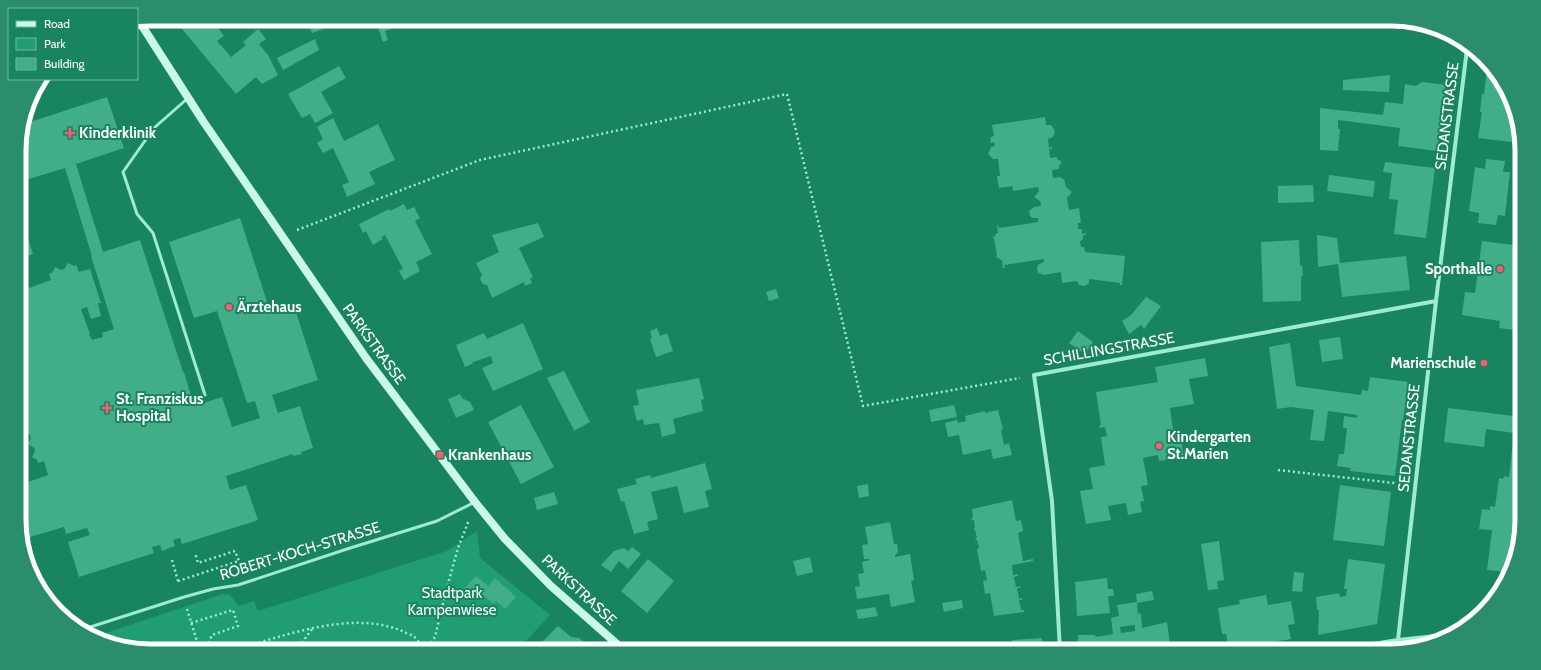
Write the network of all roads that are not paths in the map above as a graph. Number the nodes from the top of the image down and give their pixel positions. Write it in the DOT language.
graph roads {
  1 [pos="142,26"];
  2 [pos="1467,52"];
  3 [pos="188,98"];
  4 [pos="1436,301"];
  5 [pos="205,395"];
  6 [pos="475,502"];
  7 [pos="89,627"];
  8 [pos="1433,636"];
  9 [pos="1398,640"];
  10 [pos="617,644"];
  11 [pos="1060,644"];
  12 [pos="1373,644"];
  13 [pos="1398,644"];
  1 -- 3 [label="street, PARKSTRASSE"];
  2 -- 4 [label="street, SEDANSTRASSE"];
  3 -- 5 [label="lane"];
  3 -- 6 [label="street, PARKSTRASSE"];
  4 -- 9 [label="street, SEDANSTRASSE"];
  4 -- 11 [label="street, SCHILLINGSTRASSE"];
  6 -- 7 [label="lane, ROBERT-KOCH-STRASSE"];
  6 -- 10 [label="street, PARKSTRASSE"];
  8 -- 9 [label="street"];
  9 -- 12 [label="street"];
  9 -- 13 [label="street, SEDANSTRASSE"];
}
